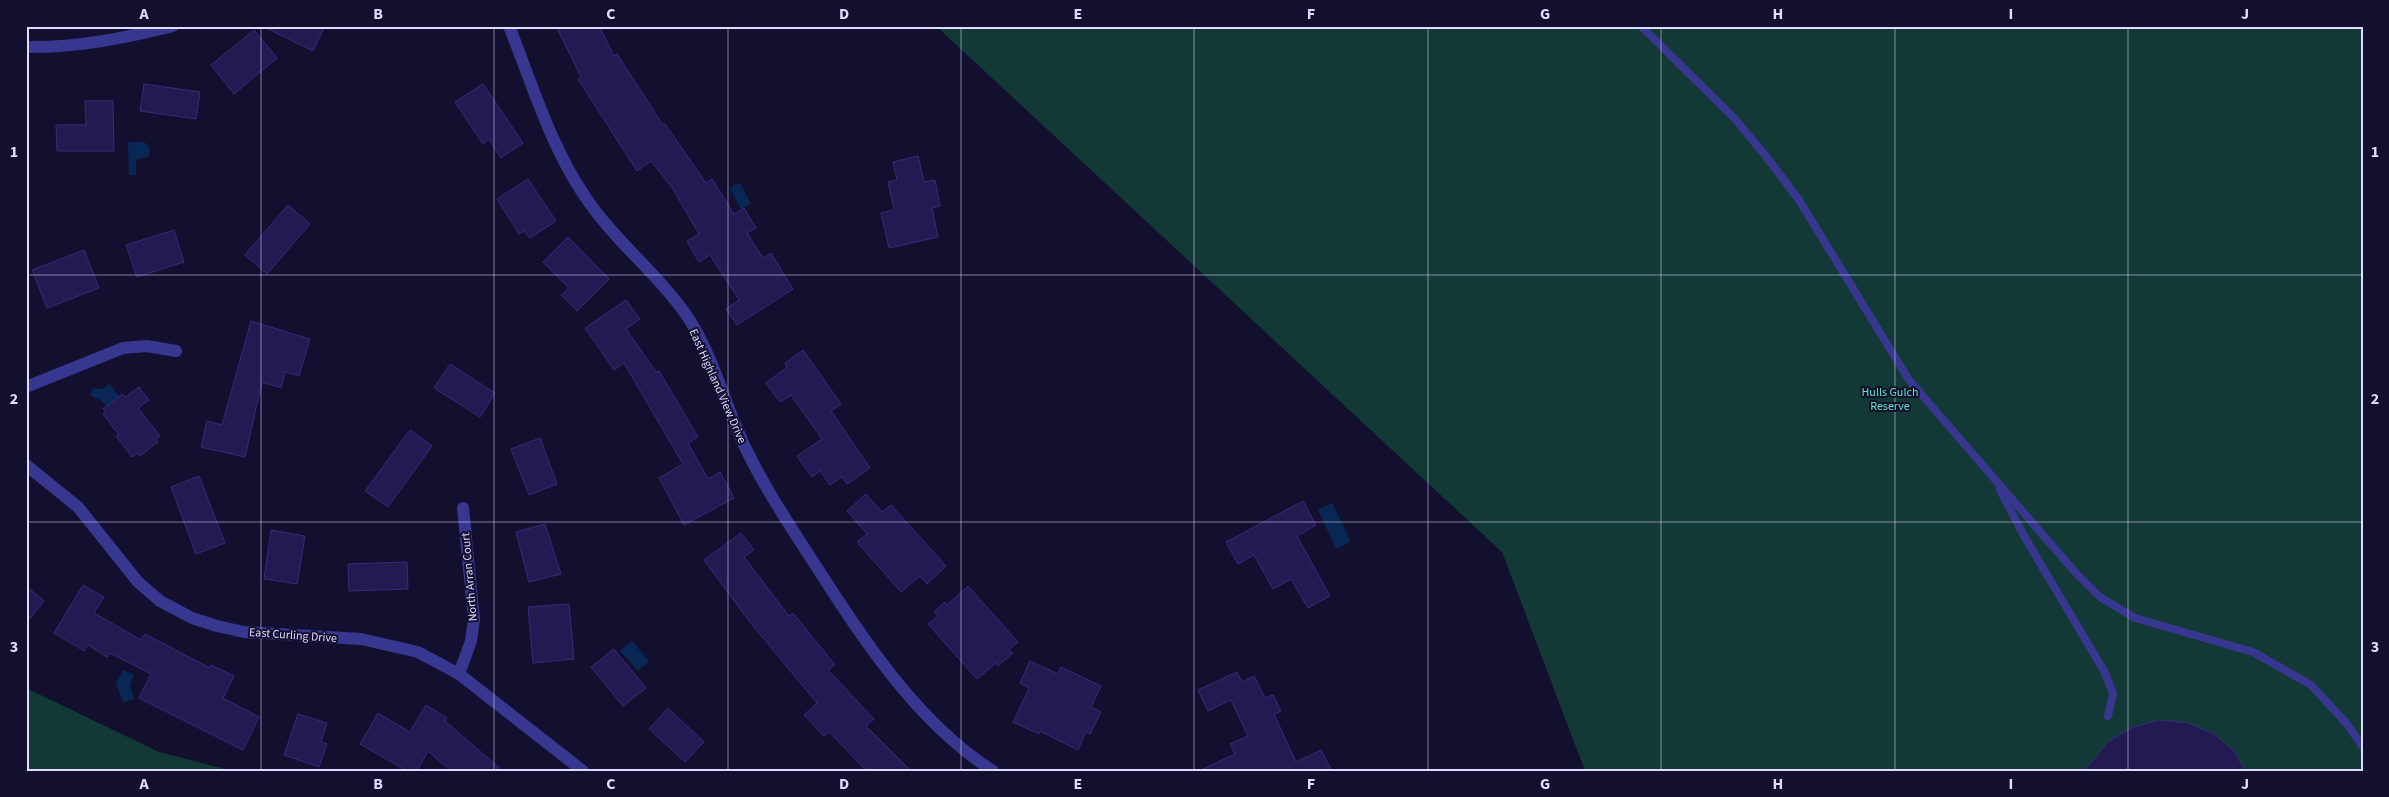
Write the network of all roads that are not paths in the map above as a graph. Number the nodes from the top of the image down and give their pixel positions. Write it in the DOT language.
graph roads {
  1 [pos="172,26"];
  2 [pos="510,26"];
  3 [pos="1641,26"];
  4 [pos="26,47"];
  5 [pos="176,351"];
  6 [pos="26,387"];
  7 [pos="26,465"];
  8 [pos="1995,480"];
  9 [pos="463,508"];
  10 [pos="459,674"];
  11 [pos="2108,716"];
  12 [pos="2363,747"];
  13 [pos="583,771"];
  14 [pos="993,771"];
  1 -- 4 [label="street"];
  2 -- 14 [label="street, East Highland View Drive"];
  3 -- 8 [label="lane"];
  5 -- 6 [label="street"];
  7 -- 10 [label="street, East Curling Drive"];
  8 -- 11 [label="lane"];
  8 -- 12 [label="lane"];
  9 -- 10 [label="street, North Arran Court"];
  10 -- 13 [label="street, East Curling Drive"];
}
